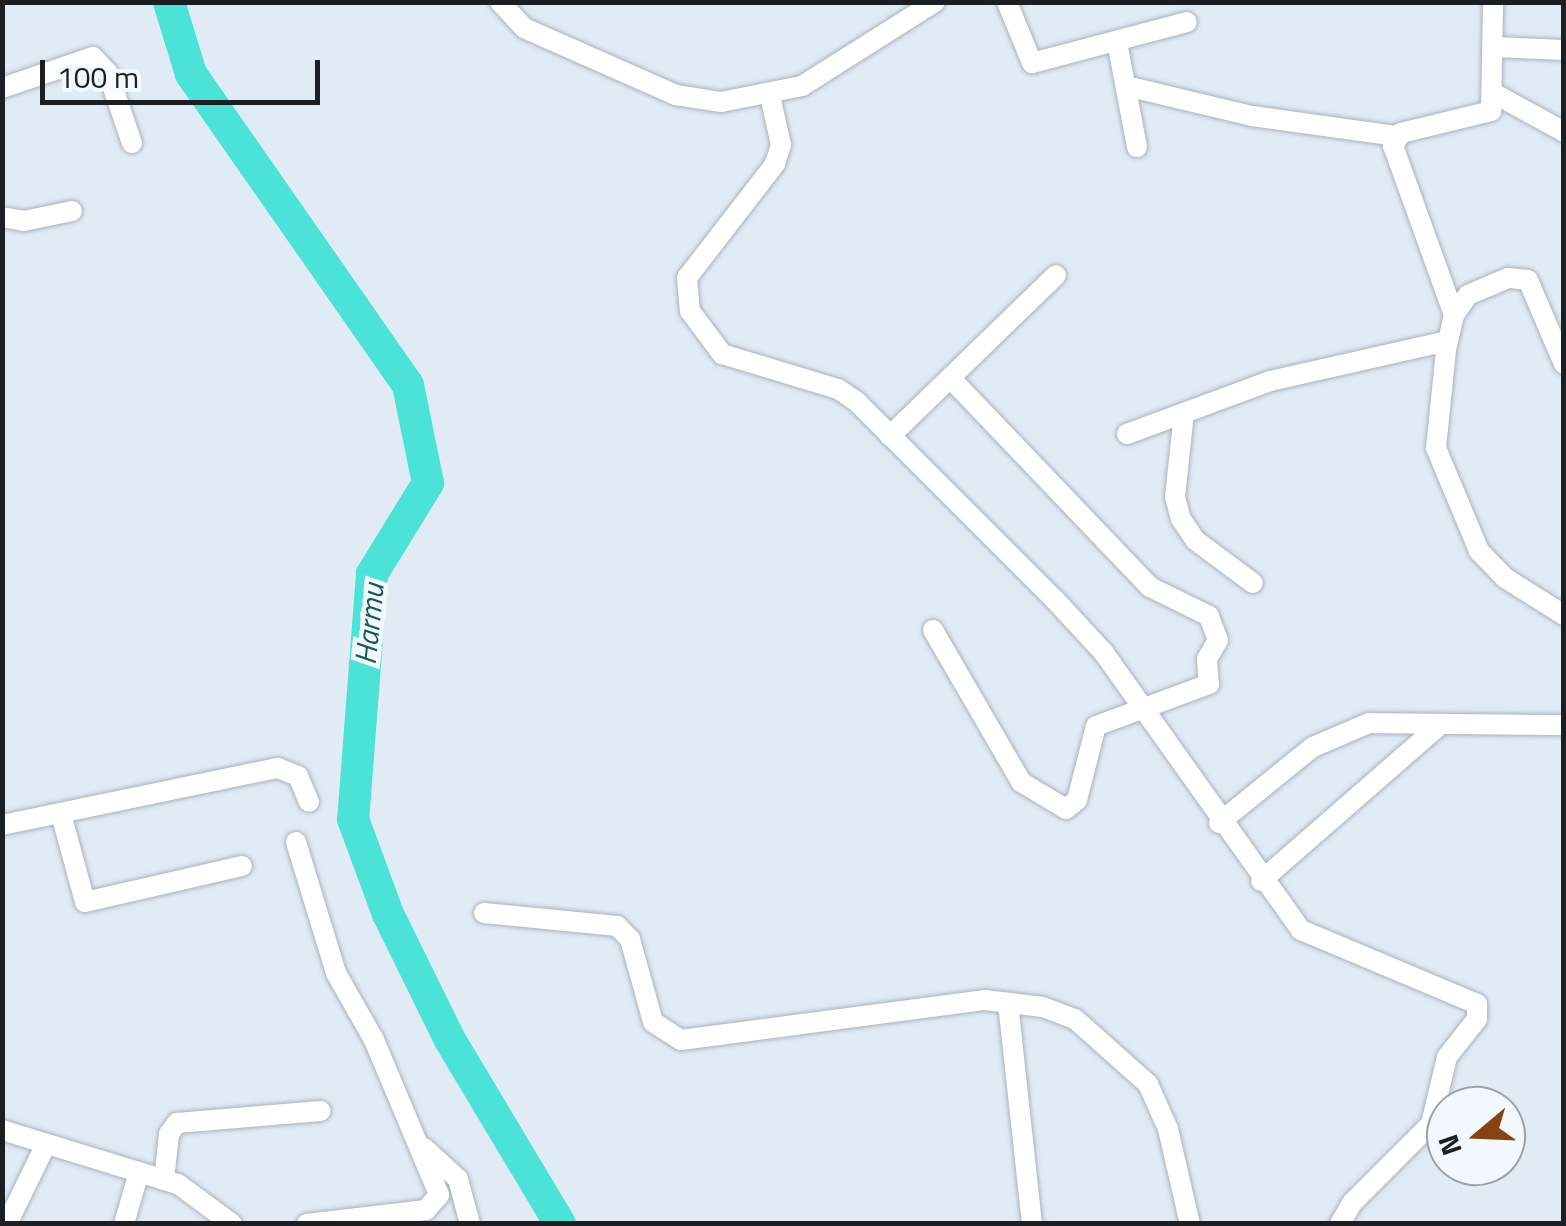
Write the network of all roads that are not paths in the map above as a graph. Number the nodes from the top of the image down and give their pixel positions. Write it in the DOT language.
graph roads {
  1 [pos="500,2"];
  2 [pos="936,2"];
  3 [pos="1008,2"];
  4 [pos="1492,2"];
  5 [pos="1187,22"];
  6 [pos="1117,42"];
  7 [pos="1494,47"];
  8 [pos="1564,50"];
  9 [pos="1126,86"];
  10 [pos="2,88"];
  11 [pos="1496,94"];
  12 [pos="770,96"];
  13 [pos="1564,132"];
  14 [pos="1396,136"];
  15 [pos="132,143"];
  16 [pos="1136,147"];
  17 [pos="72,210"];
  18 [pos="2,216"];
  19 [pos="1056,275"];
  20 [pos="1454,314"];
  21 [pos="1448,341"];
  22 [pos="1564,364"];
  23 [pos="952,380"];
  24 [pos="1184,412"];
  25 [pos="1127,434"];
  26 [pos="890,436"];
  27 [pos="1254,583"];
  28 [pos="1564,615"];
  29 [pos="933,630"];
  30 [pos="1140,706"];
  31 [pos="1440,724"];
  32 [pos="1564,724"];
  33 [pos="309,802"];
  34 [pos="61,814"];
  35 [pos="1219,822"];
  36 [pos="2,825"];
  37 [pos="296,842"];
  38 [pos="242,866"];
  39 [pos="1261,882"];
  40 [pos="484,914"];
  41 [pos="1008,1002"];
  42 [pos="320,1111"];
  43 [pos="2,1130"];
  44 [pos="45,1146"];
  45 [pos="423,1148"];
  46 [pos="139,1172"];
  47 [pos="164,1180"];
  48 [pos="340,1222"];
  49 [pos="7,1224"];
  50 [pos="124,1224"];
  51 [pos="232,1224"];
  52 [pos="307,1224"];
  53 [pos="470,1224"];
  54 [pos="1032,1224"];
  55 [pos="1190,1224"];
  56 [pos="1340,1224"];
  1 -- 12 [label="street"];
  2 -- 12 [label="street"];
  3 -- 6 [label="street"];
  4 -- 7 [label="street"];
  5 -- 6 [label="street"];
  6 -- 9 [label="street"];
  7 -- 8 [label="street"];
  7 -- 11 [label="street"];
  9 -- 14 [label="street"];
  9 -- 16 [label="street"];
  10 -- 15 [label="street"];
  11 -- 13 [label="street"];
  11 -- 14 [label="street"];
  12 -- 26 [label="street"];
  14 -- 20 [label="street"];
  17 -- 18 [label="street"];
  19 -- 23 [label="street"];
  20 -- 21 [label="street"];
  20 -- 22 [label="street"];
  21 -- 24 [label="street"];
  21 -- 28 [label="street"];
  23 -- 26 [label="street"];
  23 -- 30 [label="street"];
  24 -- 25 [label="street"];
  24 -- 27 [label="street"];
  26 -- 30 [label="street"];
  29 -- 30 [label="street"];
  30 -- 35 [label="street"];
  31 -- 32 [label="street"];
  31 -- 35 [label="street"];
  31 -- 39 [label="street"];
  33 -- 34 [label="street"];
  34 -- 36 [label="street"];
  34 -- 38 [label="street"];
  35 -- 39 [label="street"];
  37 -- 45 [label="street"];
  39 -- 56 [label="street"];
  40 -- 41 [label="street"];
  41 -- 54 [label="street"];
  41 -- 55 [label="street"];
  42 -- 47 [label="street"];
  43 -- 44 [label="street"];
  44 -- 46 [label="street"];
  44 -- 49 [label="street"];
  45 -- 48 [label="street"];
  45 -- 53 [label="street"];
  46 -- 47 [label="street"];
  46 -- 50 [label="street"];
  47 -- 51 [label="street"];
  48 -- 52 [label="street"];
}
